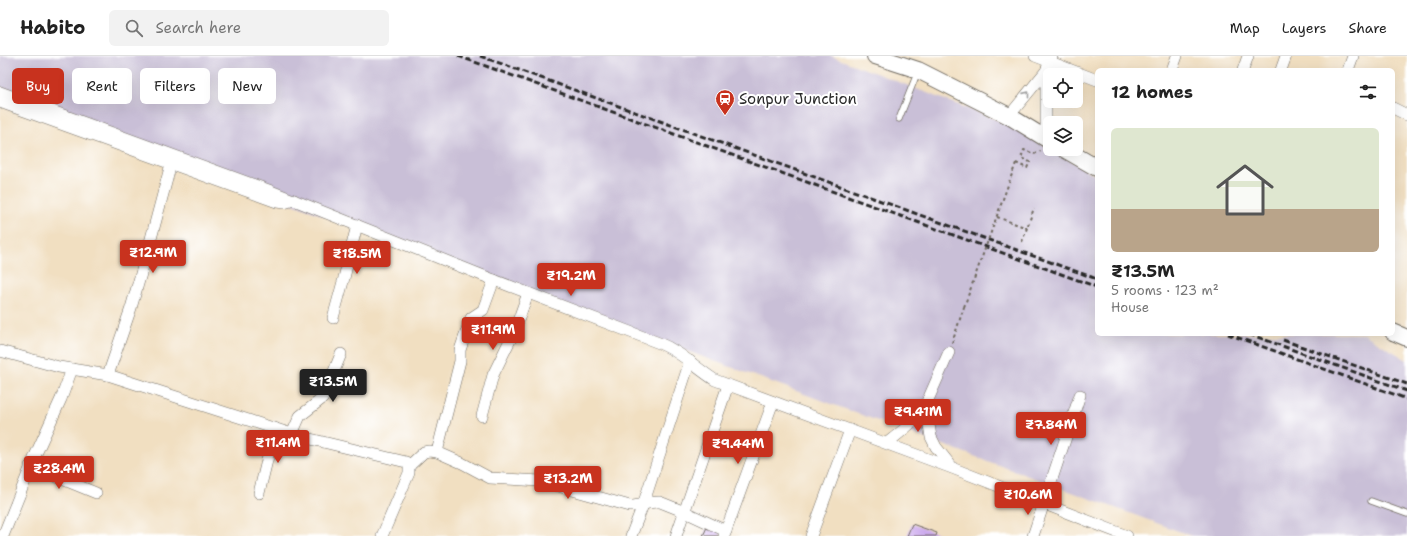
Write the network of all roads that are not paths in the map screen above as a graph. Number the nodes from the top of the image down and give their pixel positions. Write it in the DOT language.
graph roads {
  1 [pos="875,56"];
  2 [pos="1035,56"];
  3 [pos="1177,56"];
  4 [pos="1248,56"];
  5 [pos="1286,56"];
  6 [pos="1353,56"];
  7 [pos="1049,63"];
  8 [pos="1173,68"];
  9 [pos="1244,68"];
  10 [pos="1283,68"];
  11 [pos="1349,68"];
  12 [pos="918,70"];
  13 [pos="1095,79"];
  14 [pos="0,92"];
  15 [pos="0,102"];
  16 [pos="1395,109"];
  17 [pos="1407,115"];
  18 [pos="1009,116"];
  19 [pos="1048,116"];
  20 [pos="899,119"];
  21 [pos="1043,136"];
  22 [pos="1076,156"];
  23 [pos="171,164"];
  24 [pos="1095,167"];
  25 [pos="295,200"];
  26 [pos="357,225"];
  27 [pos="494,280"];
  28 [pos="528,293"];
  29 [pos="333,318"];
  30 [pos="1395,333"];
  31 [pos="1407,338"];
  32 [pos="0,351"];
  33 [pos="949,352"];
  34 [pos="341,354"];
  35 [pos="690,361"];
  36 [pos="72,370"];
  37 [pos="108,375"];
  38 [pos="728,385"];
  39 [pos="1080,395"];
  40 [pos="773,402"];
  41 [pos="927,402"];
  42 [pos="482,416"];
  43 [pos="275,428"];
  44 [pos="850,430"];
  45 [pos="292,434"];
  46 [pos="887,443"];
  47 [pos="437,452"];
  48 [pos="30,466"];
  49 [pos="409,466"];
  50 [pos="952,468"];
  51 [pos="96,493"];
  52 [pos="259,493"];
  53 [pos="1371,501"];
  54 [pos="1045,504"];
  55 [pos="644,505"];
  56 [pos="685,512"];
  57 [pos="1407,514"];
  58 [pos="725,534"];
  59 [pos="3,536"];
  60 [pos="382,536"];
  61 [pos="631,536"];
  62 [pos="676,536"];
  63 [pos="811,536"];
  64 [pos="1033,536"];
  65 [pos="1127,536"];
  1 -- 12 [label="main road"];
  2 -- 7 [label="street"];
  3 -- 8 [label="street"];
  4 -- 9 [label="street"];
  5 -- 10 [label="street"];
  6 -- 11 [label="street"];
  7 -- 13 [label="street"];
  18 -- 7 [label="street, one-way"];
  7 -- 19 [label="street"];
  12 -- 18 [label="main road"];
  12 -- 20 [label="lane"];
  14 -- 25 [label="street"];
  15 -- 23 [label="street"];
  16 -- 17 [label="street"];
  18 -- 21 [label="main road"];
  22 -- 24 [label="main road"];
  23 -- 25 [label="street"];
  23 -- 37 [label="street"];
  25 -- 26 [label="street"];
  26 -- 27 [label="street"];
  26 -- 29 [label="street"];
  27 -- 28 [label="street"];
  27 -- 47 [label="street"];
  28 -- 35 [label="street"];
  28 -- 42 [label="street"];
  30 -- 31 [label="main road"];
  32 -- 36 [label="street"];
  33 -- 41 [label="street"];
  34 -- 45 [label="street"];
  35 -- 38 [label="street"];
  35 -- 55 [label="street"];
  36 -- 37 [label="street"];
  36 -- 48 [label="street"];
  37 -- 43 [label="street"];
  38 -- 40 [label="street"];
  38 -- 56 [label="street"];
  39 -- 54 [label="street"];
  40 -- 44 [label="street"];
  40 -- 58 [label="street"];
  41 -- 46 [label="street"];
  41 -- 50 [label="street"];
  43 -- 45 [label="street"];
  43 -- 52 [label="street"];
  44 -- 46 [label="street"];
  44 -- 63 [label="street"];
  45 -- 49 [label="street"];
  46 -- 50 [label="street"];
  47 -- 49 [label="street"];
  47 -- 55 [label="street"];
  48 -- 51 [label="street"];
  48 -- 59 [label="street"];
  49 -- 60 [label="street"];
  50 -- 54 [label="street"];
  53 -- 57 [label="lane"];
  54 -- 64 [label="street"];
  54 -- 65 [label="street"];
  55 -- 56 [label="street"];
  55 -- 61 [label="street"];
  56 -- 58 [label="street"];
  56 -- 62 [label="street"];
}
